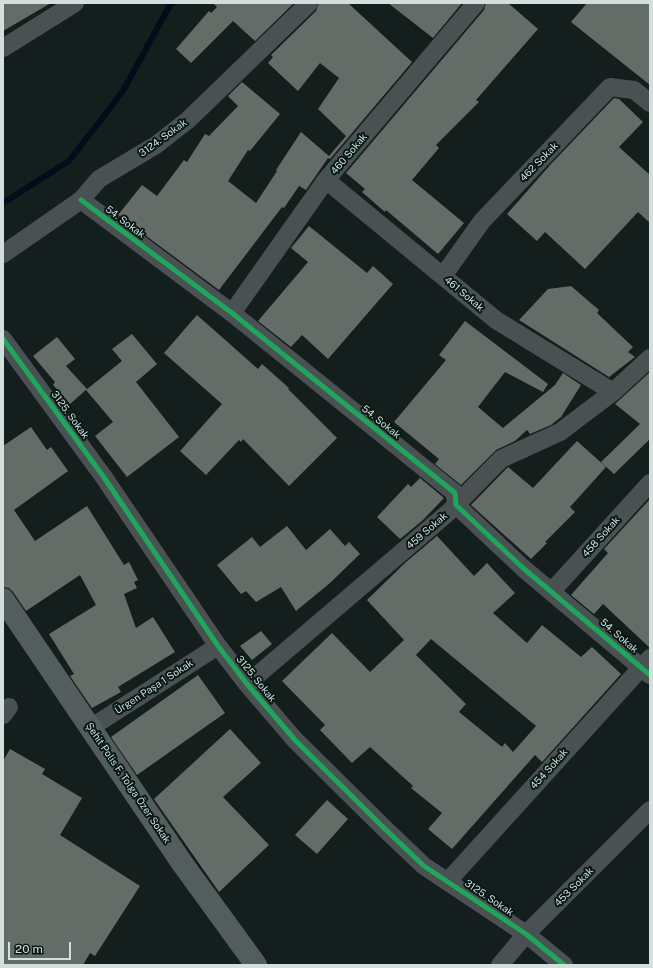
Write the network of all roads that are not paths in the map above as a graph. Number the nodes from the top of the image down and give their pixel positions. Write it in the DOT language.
graph roads {
  1 [pos="75,3"];
  2 [pos="309,3"];
  3 [pos="476,3"];
  4 [pos="3,48"];
  5 [pos="650,103"];
  6 [pos="326,180"];
  7 [pos="81,200"];
  8 [pos="3,254"];
  9 [pos="443,276"];
  10 [pos="232,313"];
  11 [pos="3,339"];
  12 [pos="650,358"];
  13 [pos="613,392"];
  14 [pos="650,483"];
  15 [pos="456,505"];
  16 [pos="552,591"];
  17 [pos="3,599"];
  18 [pos="218,646"];
  19 [pos="647,667"];
  20 [pos="247,684"];
  21 [pos="90,728"];
  22 [pos="650,810"];
  23 [pos="448,881"];
  24 [pos="526,934"];
  25 [pos="256,965"];
  26 [pos="500,965"];
  27 [pos="564,965"];
  1 -- 4 [label="street"];
  2 -- 7 [label="street, 3124. Sokak"];
  3 -- 6 [label="street, 460 Sokak"];
  5 -- 9 [label="street, 462 Sokak"];
  6 -- 9 [label="street, 461 Sokak"];
  6 -- 10 [label="street, 460 Sokak"];
  7 -- 8 [label="street, 3124. Sokak"];
  7 -- 10 [label="street, 54. Sokak"];
  9 -- 13 [label="street, 461 Sokak"];
  10 -- 15 [label="street, 54. Sokak"];
  11 -- 18 [label="street, 3125. Sokak"];
  12 -- 13 [label="street, 459 Sokak"];
  13 -- 15 [label="street, 459 Sokak"];
  14 -- 16 [label="street, 458 Sokak"];
  15 -- 16 [label="street, 54. Sokak"];
  15 -- 20 [label="street, 459 Sokak"];
  16 -- 19 [label="street, 54. Sokak"];
  17 -- 21 [label="street, Şehit Polis F. Tolga Özer Sokak"];
  18 -- 20 [label="street, 3125. Sokak"];
  18 -- 21 [label="street, Ürgen Paşa 1 Sokak"];
  19 -- 23 [label="street, 454 Sokak"];
  20 -- 23 [label="street, 3125. Sokak"];
  21 -- 25 [label="street, Şehit Polis F. Tolga Özer Sokak"];
  22 -- 24 [label="street, 453 Sokak"];
  23 -- 24 [label="street, 3125. Sokak"];
  24 -- 26 [label="street, 453 Sokak"];
  24 -- 27 [label="street, 3125. Sokak"];
}
